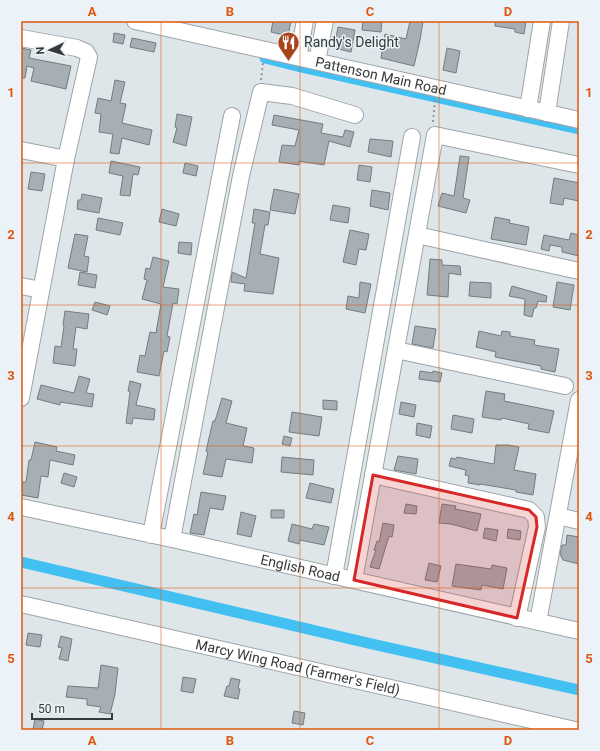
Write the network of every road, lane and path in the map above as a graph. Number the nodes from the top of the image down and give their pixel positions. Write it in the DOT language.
graph roads {
  1 [pos="135,21"];
  2 [pos="305,21"];
  3 [pos="325,21"];
  4 [pos="542,21"];
  5 [pos="561,21"];
  6 [pos="21,38"];
  7 [pos="298,57"];
  8 [pos="317,61"];
  9 [pos="436,88"];
  10 [pos="528,109"];
  11 [pos="547,112"];
  12 [pos="355,115"];
  13 [pos="232,116"];
  14 [pos="579,120"];
  15 [pos="433,123"];
  16 [pos="412,137"];
  17 [pos="21,150"];
  18 [pos="66,159"];
  19 [pos="579,165"];
  20 [pos="213,213"];
  21 [pos="233,216"];
  22 [pos="417,235"];
  23 [pos="579,270"];
  24 [pos="21,286"];
  25 [pos="41,290"];
  26 [pos="396,350"];
  27 [pos="565,386"];
  28 [pos="21,398"];
  29 [pos="579,400"];
  30 [pos="373,475"];
  31 [pos="21,507"];
  32 [pos="558,516"];
  33 [pos="579,521"];
  34 [pos="151,535"];
  35 [pos="172,539"];
  36 [pos="334,576"];
  37 [pos="354,580"];
  38 [pos="21,604"];
  39 [pos="518,618"];
  40 [pos="538,622"];
  41 [pos="579,631"];
  42 [pos="576,730"];
  1 -- 7 [label="street, Pattenson Main Road"];
  2 -- 7 [label="street"];
  3 -- 8 [label="street"];
  4 -- 10 [label="street"];
  5 -- 11 [label="street"];
  6 -- 18 [label="street"];
  7 -- 8 [label="street, Pattenson Main Road"];
  8 -- 9 [label="street, Pattenson Main Road"];
  9 -- 10 [label="street, Pattenson Main Road"];
  9 -- 15 [label="path"];
  10 -- 11 [label="street, Pattenson Main Road"];
  11 -- 14 [label="street, Pattenson Main Road"];
  12 -- 21 [label="street"];
  13 -- 20 [label="street"];
  16 -- 36 [label="street"];
  17 -- 18 [label="street"];
  18 -- 25 [label="street"];
  19 -- 22 [label="street"];
  20 -- 21 [label="street"];
  20 -- 34 [label="street"];
  21 -- 35 [label="street"];
  22 -- 23 [label="street"];
  22 -- 26 [label="street"];
  24 -- 25 [label="street"];
  25 -- 28 [label="street"];
  26 -- 27 [label="street"];
  26 -- 30 [label="street"];
  29 -- 32 [label="street"];
  30 -- 37 [label="street"];
  30 -- 39 [label="street"];
  31 -- 34 [label="street, English Road"];
  32 -- 33 [label="street"];
  32 -- 40 [label="street"];
  34 -- 35 [label="street, English Road"];
  35 -- 36 [label="street, English Road"];
  36 -- 37 [label="street, English Road"];
  37 -- 39 [label="street, English Road"];
  38 -- 42 [label="street, Marcy Wing Road (Farmer's Field)"];
  39 -- 40 [label="street, English Road"];
  40 -- 41 [label="street, English Road"];
}
